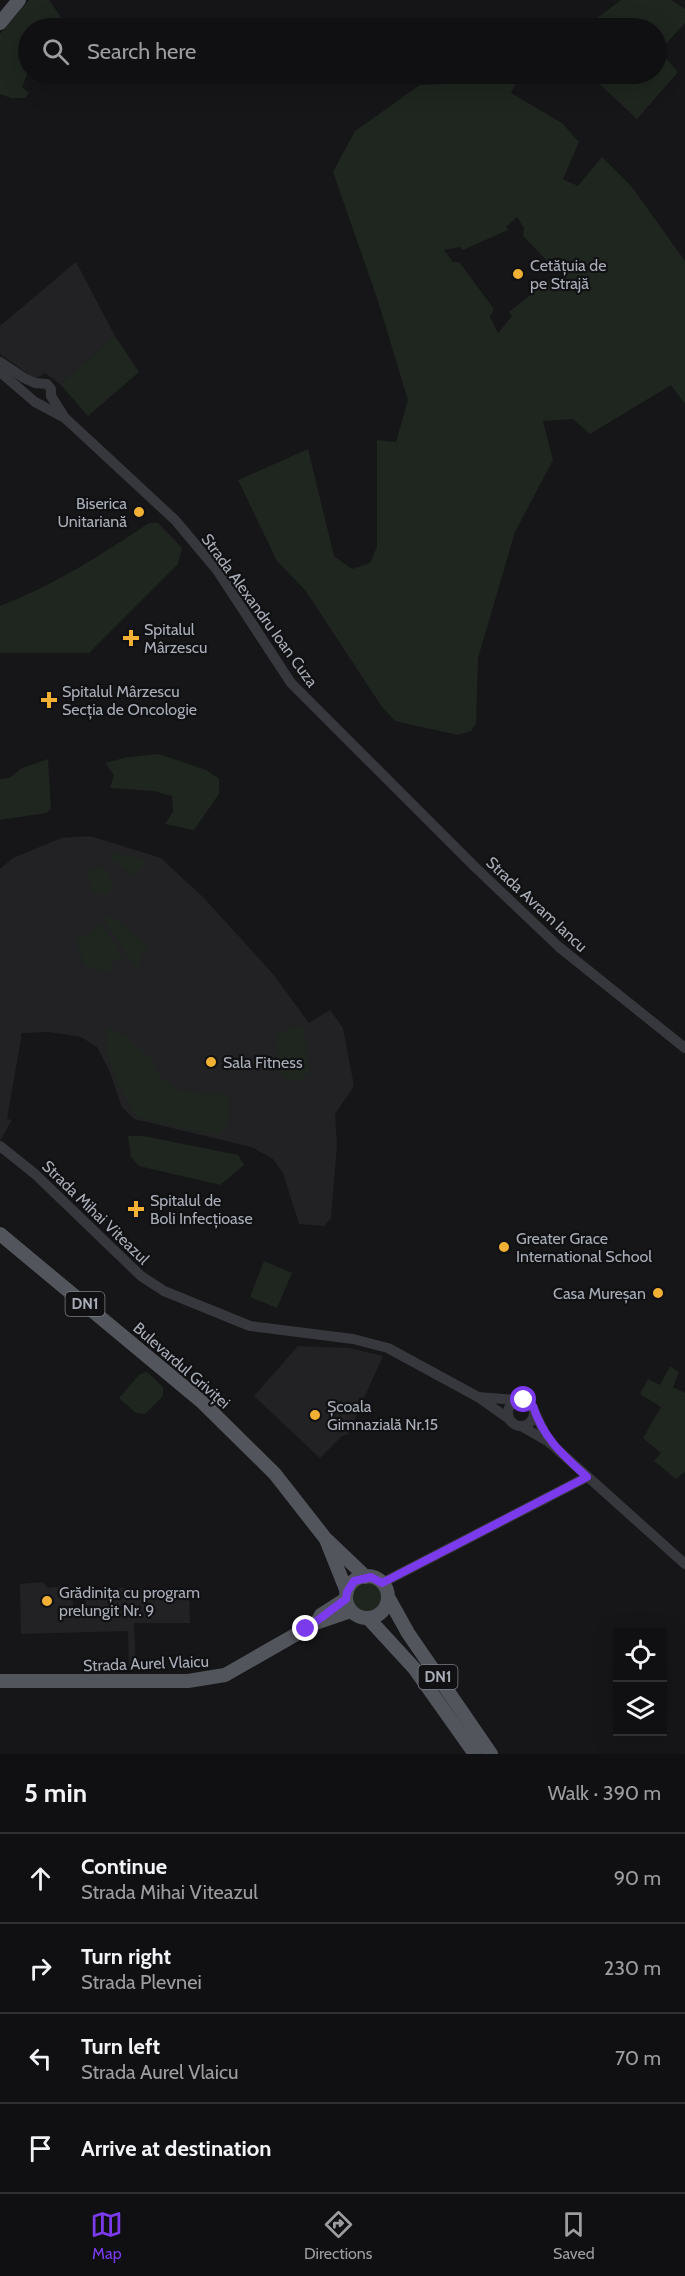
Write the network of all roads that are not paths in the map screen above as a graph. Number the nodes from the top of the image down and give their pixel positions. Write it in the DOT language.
graph roads {
  1 [pos="19,0"];
  2 [pos="0,23"];
  3 [pos="0,362"];
  4 [pos="0,372"];
  5 [pos="35,383"];
  6 [pos="30,395"];
  7 [pos="51,396"];
  8 [pos="41,404"];
  9 [pos="65,418"];
  10 [pos="378,770"];
  11 [pos="685,1048"];
  12 [pos="0,1146"];
  13 [pos="0,1234"];
  14 [pos="478,1397"];
  15 [pos="518,1400"];
  16 [pos="534,1411"];
  17 [pos="509,1419"];
  18 [pos="521,1426"];
  19 [pos="549,1442"];
  20 [pos="587,1477"];
  21 [pos="325,1538"];
  22 [pos="685,1564"];
  23 [pos="366,1577"];
  24 [pos="382,1583"];
  25 [pos="388,1598"];
  26 [pos="348,1601"];
  27 [pos="368,1618"];
  28 [pos="0,1681"];
  29 [pos="476,1754"];
  30 [pos="491,1754"];
  1 -- 2 [label="main road"];
  3 -- 5 [label="street, Strada Alexandru Ioan Cuza"];
  4 -- 6 [label="street, Strada Alexandru Ioan Cuza"];
  5 -- 6 [label="street"];
  5 -- 7 [label="street, Strada Alexandru Ioan Cuza"];
  6 -- 8 [label="street, Strada Alexandru Ioan Cuza"];
  7 -- 8 [label="street"];
  7 -- 9 [label="street, Strada Alexandru Ioan Cuza"];
  8 -- 9 [label="street, Strada Alexandru Ioan Cuza"];
  9 -- 10 [label="street, Strada Alexandru Ioan Cuza"];
  10 -- 11 [label="street, Strada Avram Iancu"];
  12 -- 14 [label="street, Strada Mihai Viteazul"];
  13 -- 21 [label="main road, Bulevardul Griviței / DN1"];
  14 -- 15 [label="street, Strada Mihai Viteazul"];
  14 -- 17 [label="street, Strada Mihai Viteazul"];
  15 -- 16 [label="street"];
  15 -- 17 [label="street"];
  16 -- 18 [label="street"];
  16 -- 19 [label="street"];
  17 -- 18 [label="street"];
  18 -- 19 [label="street"];
  19 -- 20 [label="street"];
  20 -- 22 [label="street"];
  20 -- 24 [label="street"];
  21 -- 23 [label="main road, Bulevardul Griviței / DN1"];
  21 -- 26 [label="main road, Bulevardul Griviței / DN1"];
  23 -- 24 [label="main road, DN1"];
  23 -- 26 [label="main road"];
  24 -- 25 [label="main road, DN1"];
  25 -- 27 [label="main road"];
  25 -- 30 [label="main road, DN1"];
  26 -- 27 [label="main road, DN1"];
  26 -- 28 [label="main road, Strada Aurel Vlaicu"];
  27 -- 29 [label="main road, DN1"];
}
